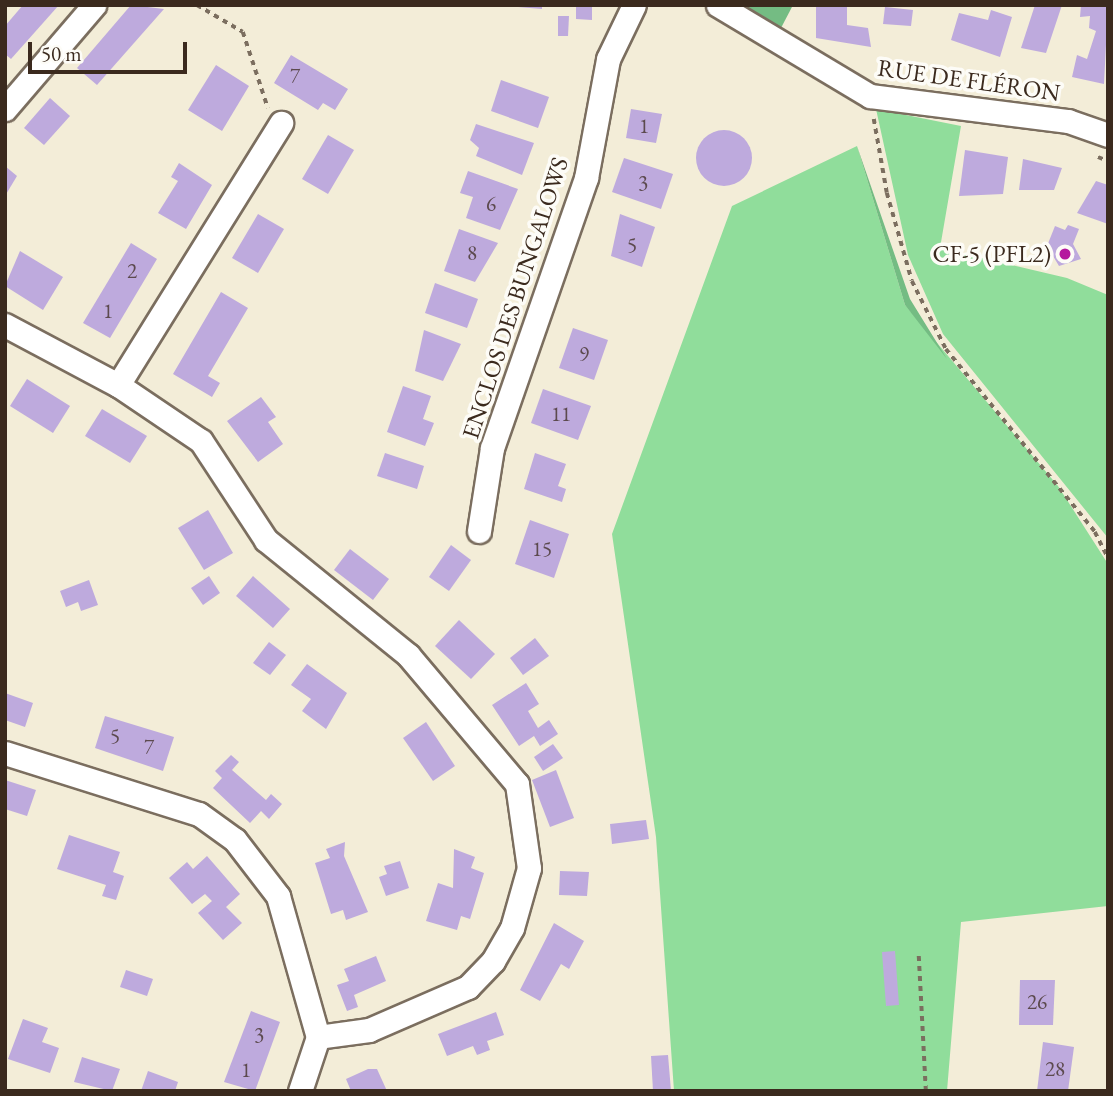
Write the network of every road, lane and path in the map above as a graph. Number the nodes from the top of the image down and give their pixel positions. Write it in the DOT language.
graph roads {
  1 [pos="94,5"];
  2 [pos="197,5"];
  3 [pos="634,5"];
  4 [pos="718,5"];
  5 [pos="870,96"];
  6 [pos="5,109"];
  7 [pos="281,123"];
  8 [pos="1108,135"];
  9 [pos="5,325"];
  10 [pos="118,385"];
  11 [pos="478,531"];
  12 [pos="1108,557"];
  13 [pos="5,752"];
  14 [pos="919,956"];
  15 [pos="318,1037"];
  16 [pos="300,1091"];
  17 [pos="926,1091"];
  1 -- 6 [label="street"];
  2 -- 7 [label="path"];
  3 -- 11 [label="street, ENCLOS DES BUNGALOWS"];
  4 -- 5 [label="street, RUE DE FLÉRON"];
  5 -- 8 [label="street, RUE DE FLÉRON"];
  5 -- 12 [label="path"];
  7 -- 10 [label="street"];
  9 -- 10 [label="street"];
  10 -- 15 [label="street"];
  13 -- 15 [label="street"];
  14 -- 17 [label="path"];
  15 -- 16 [label="street"];
}
